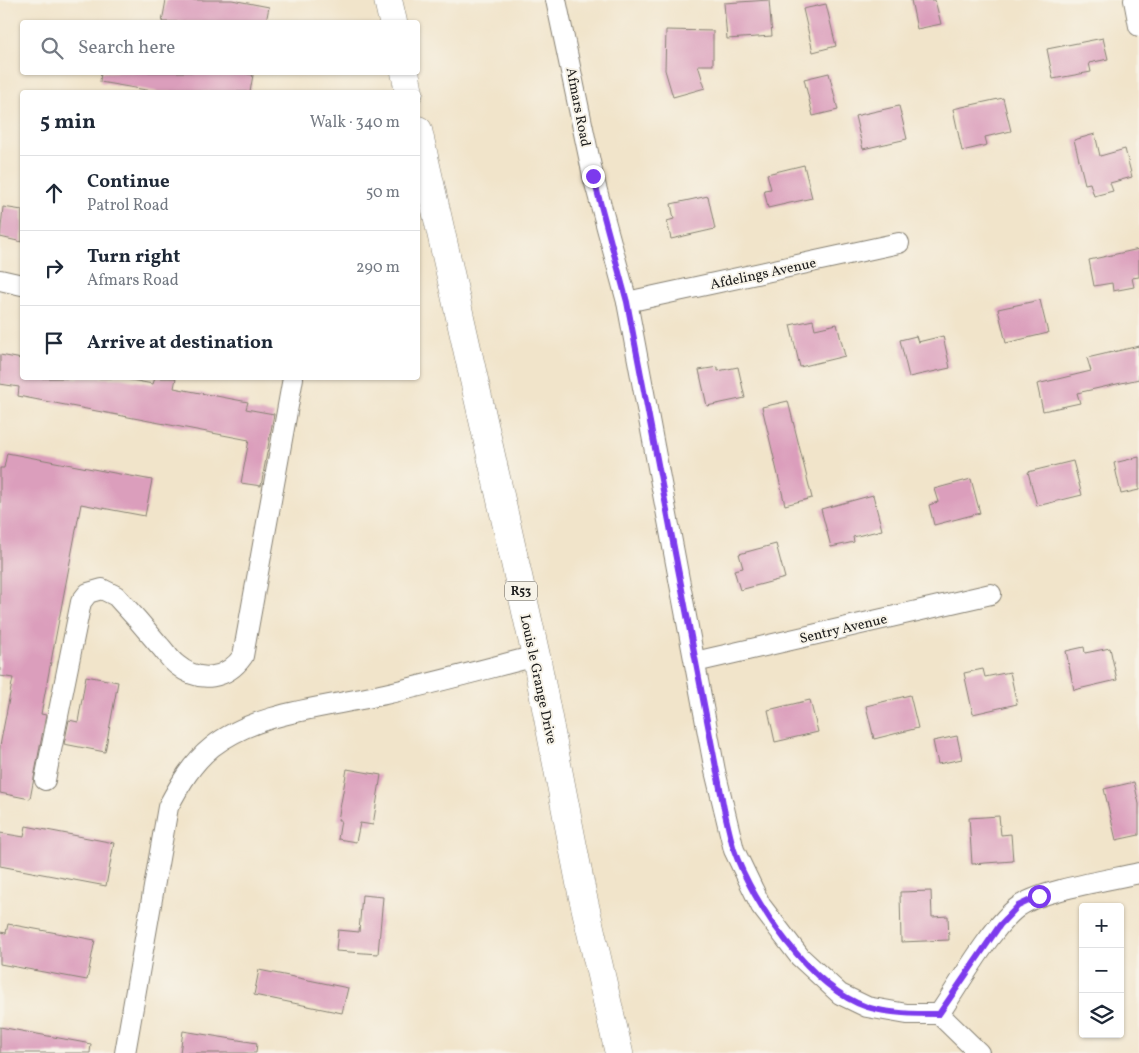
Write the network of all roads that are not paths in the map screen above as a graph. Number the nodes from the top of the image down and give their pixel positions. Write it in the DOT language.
graph roads {
  1 [pos="388,0"];
  2 [pos="556,0"];
  3 [pos="1134,0"];
  4 [pos="393,20"];
  5 [pos="1139,26"];
  6 [pos="406,75"];
  7 [pos="409,90"];
  8 [pos="420,139"];
  9 [pos="899,243"];
  10 [pos="0,280"];
  11 [pos="20,285"];
  12 [pos="627,302"];
  13 [pos="293,380"];
  14 [pos="991,594"];
  15 [pos="536,656"];
  16 [pos="695,662"];
  17 [pos="46,780"];
  18 [pos="1139,873"];
  19 [pos="939,1014"];
  20 [pos="125,1053"];
  21 [pos="619,1053"];
  22 [pos="979,1053"];
  1 -- 4 [label="main road"];
  2 -- 12 [label="street, Afmars Road"];
  3 -- 5 [label="street"];
  6 -- 7 [label="main road"];
  8 -- 15 [label="main road, Louis le Grange Drive / R53"];
  9 -- 12 [label="street, Afdelings Avenue"];
  10 -- 11 [label="street"];
  12 -- 16 [label="street, Afmars Road"];
  13 -- 17 [label="street"];
  14 -- 16 [label="street, Sentry Avenue"];
  15 -- 20 [label="street"];
  15 -- 21 [label="main road, Louis le Grange Drive / R53"];
  16 -- 19 [label="street, Afmars Road"];
  18 -- 19 [label="street"];
  19 -- 22 [label="street"];
}
